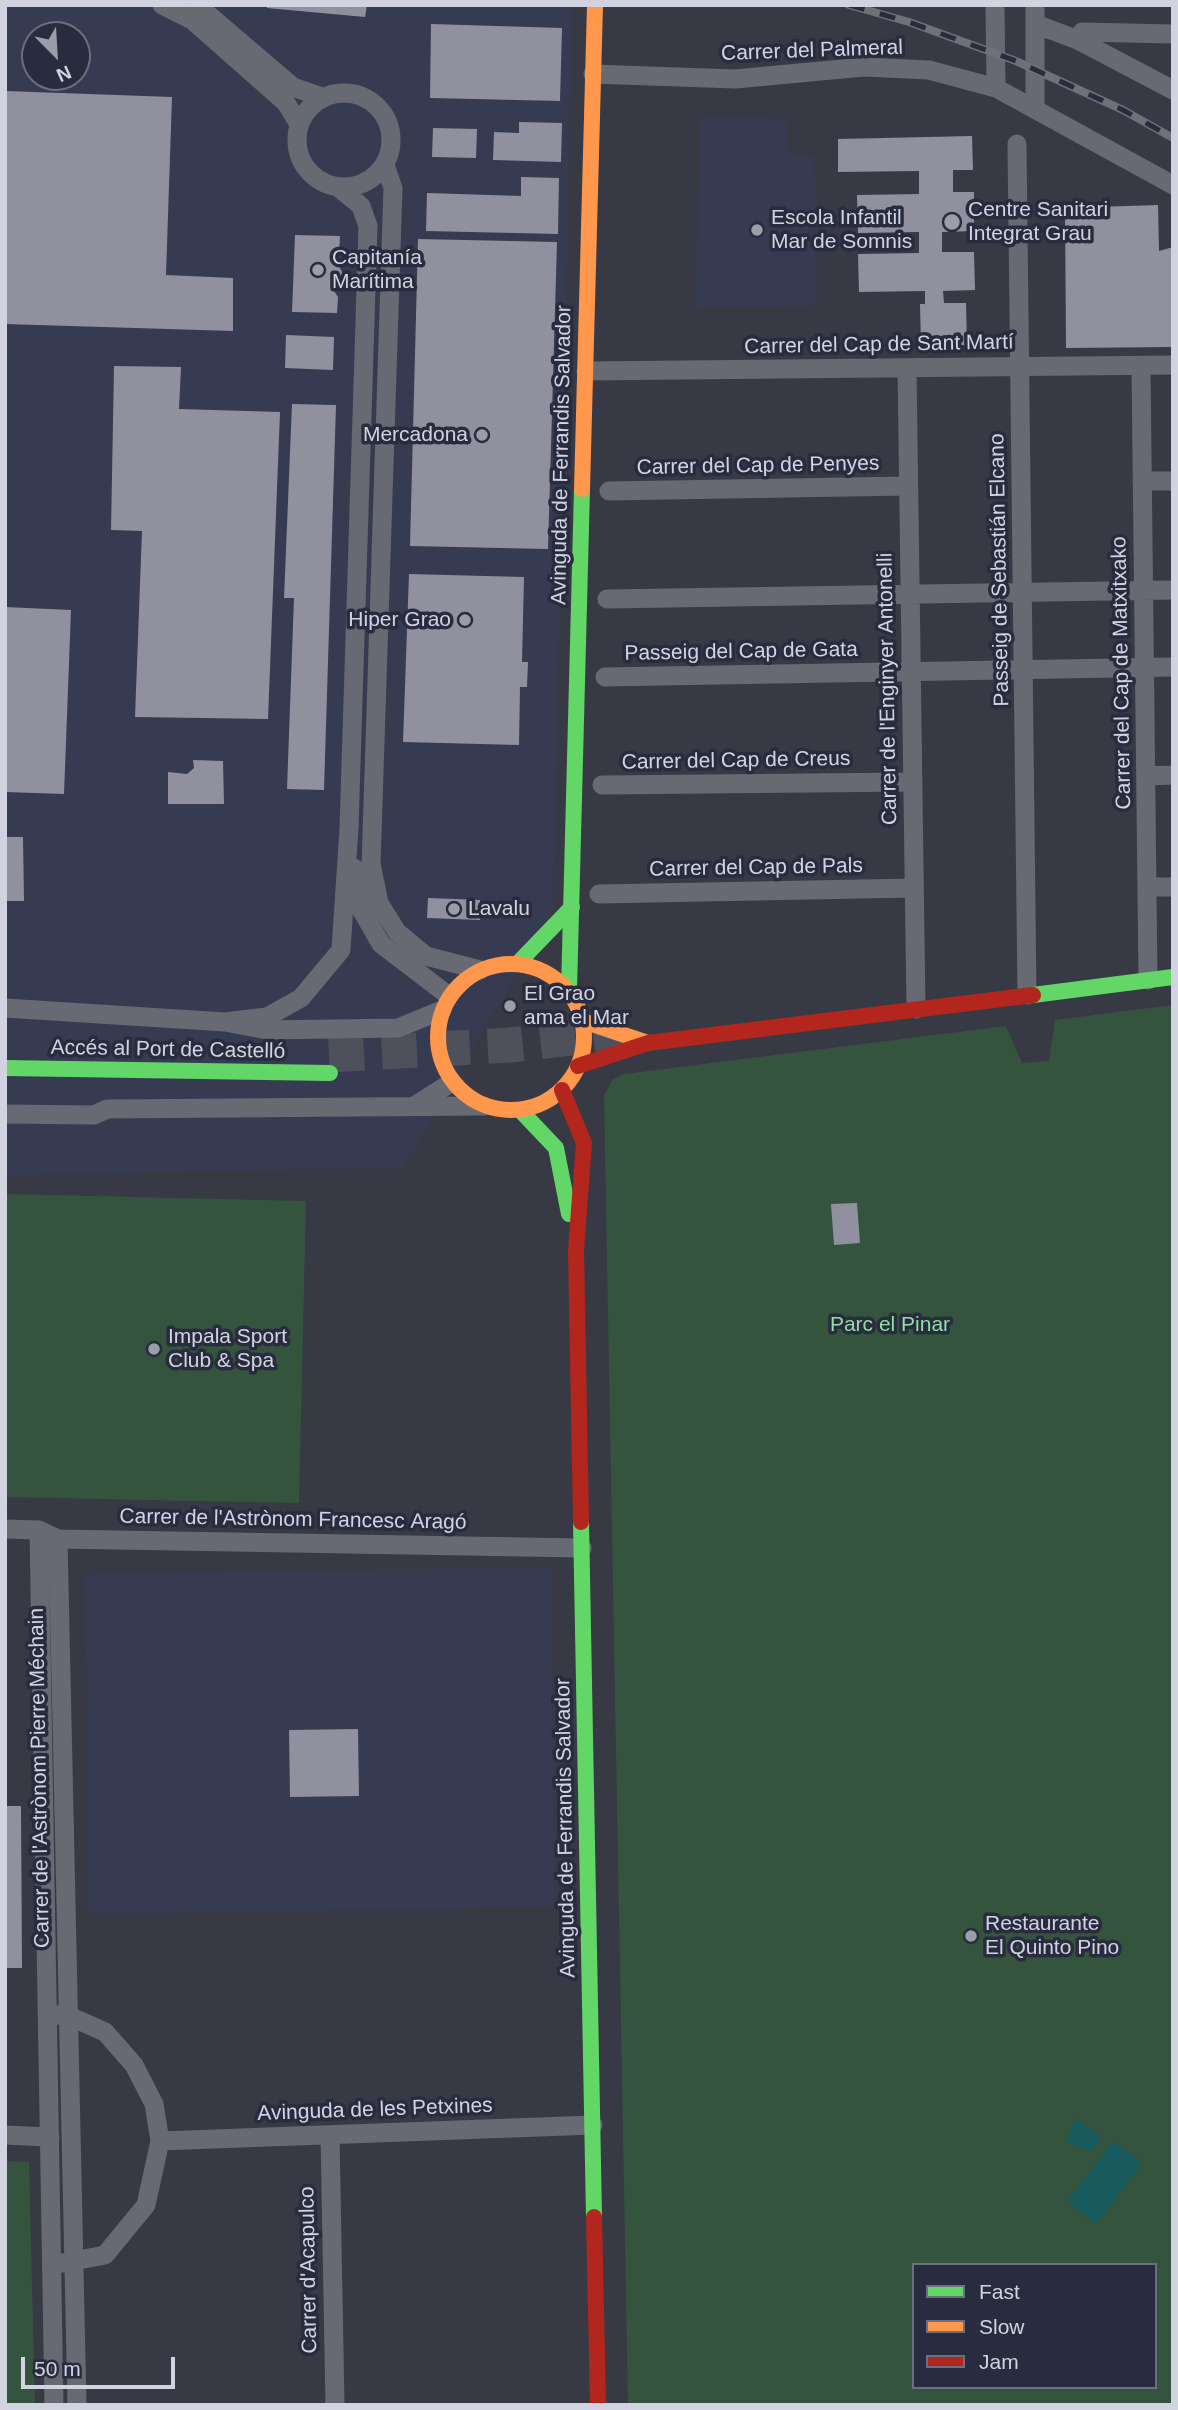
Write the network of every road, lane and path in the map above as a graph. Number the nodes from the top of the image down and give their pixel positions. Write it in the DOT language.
graph roads {
  1 [pos="162,5"];
  2 [pos="197,5"];
  3 [pos="595,5"];
  4 [pos="995,5"];
  5 [pos="1035,14"];
  6 [pos="1082,32"];
  7 [pos="1173,34"];
  8 [pos="593,74"];
  9 [pos="996,88"];
  10 [pos="1173,90"];
  11 [pos="322,97"];
  12 [pos="1035,109"];
  13 [pos="299,124"];
  14 [pos="1017,144"];
  15 [pos="385,165"];
  16 [pos="1173,185"];
  17 [pos="339,188"];
  18 [pos="1173,365"];
  19 [pos="1141,366"];
  20 [pos="1020,367"];
  21 [pos="907,368"];
  22 [pos="586,371"];
  23 [pos="1142,481"];
  24 [pos="1173,481"];
  25 [pos="908,486"];
  26 [pos="609,491"];
  27 [pos="1143,590"];
  28 [pos="1173,590"];
  29 [pos="1023,592"];
  30 [pos="910,593"];
  31 [pos="607,598"];
  32 [pos="1173,667"];
  33 [pos="1144,668"];
  34 [pos="1024,670"];
  35 [pos="911,672"];
  36 [pos="605,677"];
  37 [pos="1173,775"];
  38 [pos="1146,776"];
  39 [pos="912,782"];
  40 [pos="602,785"];
  41 [pos="349,836"];
  42 [pos="1147,887"];
  43 [pos="1173,887"];
  44 [pos="914,888"];
  45 [pos="599,894"];
  46 [pos="572,907"];
  47 [pos="518,963"];
  48 [pos="480,970"];
  49 [pos="1173,977"];
  50 [pos="1148,980"];
  51 [pos="569,990"];
  52 [pos="1027,995"];
  53 [pos="446,1003"];
  54 [pos="5,1008"];
  55 [pos="916,1009"];
  56 [pos="583,1021"];
  57 [pos="225,1022"];
  58 [pos="648,1043"];
  59 [pos="579,1066"];
  60 [pos="5,1068"];
  61 [pos="330,1073"];
  62 [pos="452,1082"];
  63 [pos="562,1090"];
  64 [pos="415,1106"];
  65 [pos="484,1106"];
  66 [pos="520,1110"];
  67 [pos="5,1114"];
  68 [pos="576,1250"];
  69 [pos="5,1529"];
  70 [pos="39,1530"];
  71 [pos="58,1539"];
  72 [pos="582,1548"];
  73 [pos="47,2014"];
  74 [pos="69,2016"];
  75 [pos="593,2125"];
  76 [pos="5,2135"];
  77 [pos="330,2135"];
  78 [pos="50,2137"];
  79 [pos="160,2141"];
  80 [pos="52,2263"];
  81 [pos="74,2263"];
  82 [pos="54,2405"];
  83 [pos="77,2405"];
  84 [pos="335,2405"];
  85 [pos="598,2405"];
  1 -- 13 [label="street"];
  2 -- 11 [label="street"];
  3 -- 8 [label="main road, Avinguda de Ferrandis Salvador"];
  4 -- 9 [label="street"];
  5 -- 10 [label="street"];
  5 -- 12 [label="street"];
  6 -- 7 [label="street"];
  8 -- 9 [label="street, Carrer del Palmeral"];
  8 -- 22 [label="main road, Avinguda de Ferrandis Salvador"];
  9 -- 12 [label="street, Carrer del Palmeral"];
  11 -- 13 [label="street"];
  11 -- 15 [label="street"];
  12 -- 16 [label="street, Carrer del Palmeral"];
  13 -- 17 [label="street"];
  14 -- 20 [label="street, Passeig de Sebastián Elcano"];
  15 -- 17 [label="street"];
  15 -- 48 [label="street"];
  17 -- 41 [label="street"];
  18 -- 19 [label="street, Carrer del Cap de Sant Martí"];
  19 -- 20 [label="street, Carrer del Cap de Sant Martí"];
  19 -- 23 [label="street, Carrer del Cap de Matxitxako"];
  20 -- 21 [label="street, Carrer del Cap de Sant Martí"];
  20 -- 29 [label="street, Passeig de Sebastián Elcano"];
  21 -- 22 [label="street, Carrer del Cap de Sant Martí"];
  21 -- 25 [label="street, Carrer de l'Enginyer Antonelli"];
  22 -- 46 [label="main road, Avinguda de Ferrandis Salvador"];
  23 -- 24 [label="street"];
  23 -- 27 [label="street, Carrer del Cap de Matxitxako"];
  25 -- 26 [label="street, Carrer del Cap de Penyes"];
  25 -- 30 [label="street, Carrer de l'Enginyer Antonelli"];
  27 -- 28 [label="street"];
  27 -- 29 [label="street"];
  27 -- 33 [label="street, Carrer del Cap de Matxitxako"];
  29 -- 30 [label="street"];
  29 -- 34 [label="street, Passeig de Sebastián Elcano"];
  30 -- 31 [label="street"];
  30 -- 35 [label="street, Carrer de l'Enginyer Antonelli"];
  32 -- 33 [label="street, Passeig del Cap de Gata"];
  33 -- 34 [label="street, Passeig del Cap de Gata"];
  33 -- 38 [label="street, Carrer del Cap de Matxitxako"];
  34 -- 35 [label="street, Passeig del Cap de Gata"];
  34 -- 52 [label="street, Passeig de Sebastián Elcano"];
  35 -- 36 [label="street, Passeig del Cap de Gata"];
  35 -- 39 [label="street, Carrer de l'Enginyer Antonelli"];
  37 -- 38 [label="street"];
  38 -- 42 [label="street, Carrer del Cap de Matxitxako"];
  39 -- 40 [label="street, Carrer del Cap de Creus"];
  39 -- 44 [label="street, Carrer de l'Enginyer Antonelli"];
  41 -- 53 [label="street"];
  41 -- 57 [label="street"];
  42 -- 43 [label="street"];
  42 -- 50 [label="street, Carrer del Cap de Matxitxako"];
  44 -- 45 [label="street, Carrer del Cap de Pals"];
  44 -- 55 [label="street, Carrer de l'Enginyer Antonelli"];
  46 -- 47 [label="main road"];
  46 -- 51 [label="main road, Avinguda de Ferrandis Salvador"];
  47 -- 48 [label="main road"];
  47 -- 51 [label="main road"];
  48 -- 53 [label="main road"];
  49 -- 50 [label="main road"];
  50 -- 52 [label="main road"];
  51 -- 56 [label="main road"];
  52 -- 55 [label="main road"];
  53 -- 57 [label="street"];
  53 -- 62 [label="main road"];
  54 -- 57 [label="street"];
  55 -- 58 [label="main road"];
  56 -- 58 [label="main road"];
  56 -- 59 [label="main road"];
  58 -- 59 [label="main road"];
  59 -- 63 [label="main road"];
  60 -- 61 [label="main road, Accés al Port de Castelló"];
  62 -- 64 [label="street"];
  62 -- 65 [label="main road"];
  63 -- 66 [label="main road"];
  63 -- 68 [label="main road, Avinguda de Ferrandis Salvador"];
  64 -- 65 [label="street"];
  64 -- 67 [label="street"];
  65 -- 66 [label="main road"];
  66 -- 68 [label="main road, Avinguda de Ferrandis Salvador"];
  68 -- 72 [label="main road, Avinguda de Ferrandis Salvador"];
  69 -- 70 [label="street, Carrer de l'Astrònom Francesc Aragó"];
  70 -- 71 [label="street, Carrer de l'Astrònom Francesc Aragó"];
  70 -- 73 [label="street, Carrer de l'Astrònom Pierre Méchain"];
  71 -- 72 [label="street, Carrer de l'Astrònom Francesc Aragó"];
  71 -- 74 [label="street, Carrer de l'Astrònom Pierre Méchain"];
  72 -- 75 [label="main road, Avinguda de Ferrandis Salvador"];
  73 -- 74 [label="street"];
  73 -- 78 [label="street, Carrer de l'Astrònom Pierre Méchain"];
  74 -- 79 [label="street"];
  74 -- 81 [label="street, Carrer de l'Astrònom Pierre Méchain"];
  75 -- 77 [label="street, Avinguda de les Petxines"];
  75 -- 85 [label="main road, Avinguda de Ferrandis Salvador"];
  76 -- 78 [label="street"];
  77 -- 79 [label="street, Avinguda de les Petxines"];
  77 -- 84 [label="street, Carrer d'Acapulco"];
  78 -- 80 [label="street, Carrer de l'Astrònom Pierre Méchain"];
  79 -- 81 [label="street"];
  80 -- 81 [label="street"];
  80 -- 82 [label="street, Carrer de l'Astrònom Pierre Méchain"];
  81 -- 83 [label="street, Carrer de l'Astrònom Pierre Méchain"];
}
